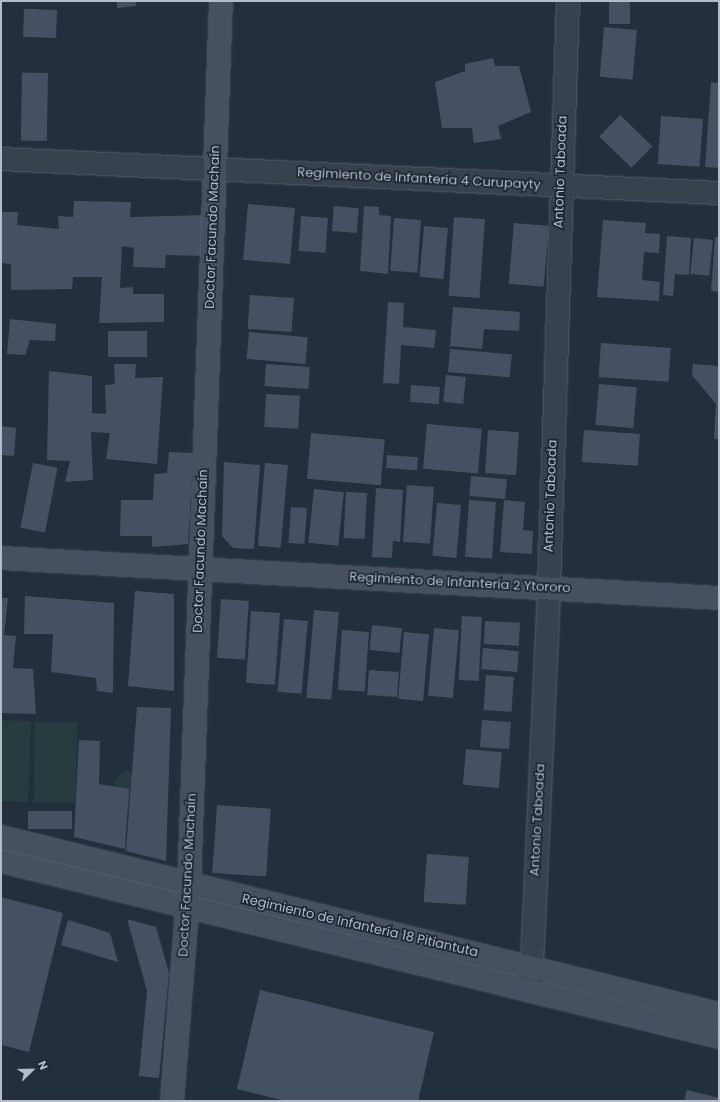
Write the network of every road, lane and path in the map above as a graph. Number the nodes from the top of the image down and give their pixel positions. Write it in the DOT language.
graph roads {
  1 [pos="221,1"];
  2 [pos="568,1"];
  3 [pos="1,159"];
  4 [pos="215,169"];
  5 [pos="560,185"];
  6 [pos="719,193"];
  7 [pos="1,558"];
  8 [pos="200,569"];
  9 [pos="549,588"];
  10 [pos="719,598"];
  11 [pos="1,837"];
  12 [pos="1,861"];
  13 [pos="188,895"];
  14 [pos="532,967"];
  15 [pos="530,991"];
  16 [pos="719,1014"];
  17 [pos="719,1037"];
  18 [pos="172,1101"];
  1 -- 4 [label="main road, Doctor Facundo Machaín"];
  2 -- 5 [label="street, Antonio Taboada"];
  3 -- 4 [label="street, Regimiento de Infantería 4 Curupayty"];
  4 -- 5 [label="street, Regimiento de Infantería 4 Curupayty"];
  4 -- 8 [label="main road, Doctor Facundo Machaín"];
  5 -- 6 [label="street, Regimiento de Infantería 4 Curupayty"];
  5 -- 9 [label="street, Antonio Taboada"];
  7 -- 8 [label="main road, Regimiento de Infantería 2 Ytororo"];
  8 -- 9 [label="main road, Regimiento de Infantería 2 Ytororo"];
  8 -- 13 [label="main road, Doctor Facundo Machaín"];
  9 -- 10 [label="main road, Regimiento de Infantería 2 Ytororo"];
  9 -- 14 [label="street, Antonio Taboada"];
  11 -- 13 [label="main road, Regimiento de Infantería 18 Pitiantuta"];
  12 -- 13 [label="main road, Regimiento de Infantería 18 Pitiantuta"];
  13 -- 14 [label="main road, Regimiento de Infantería 18 Pitiantuta"];
  13 -- 15 [label="main road, Regimiento de Infantería 18 Pitiantuta"];
  13 -- 18 [label="main road, Doctor Facundo Machaín"];
  14 -- 15 [label="street, Antonio Taboada"];
  14 -- 16 [label="main road, Regimiento de Infantería 18 Pitiantuta"];
  15 -- 17 [label="main road, Regimiento de Infantería 18 Pitiantuta"];
}
